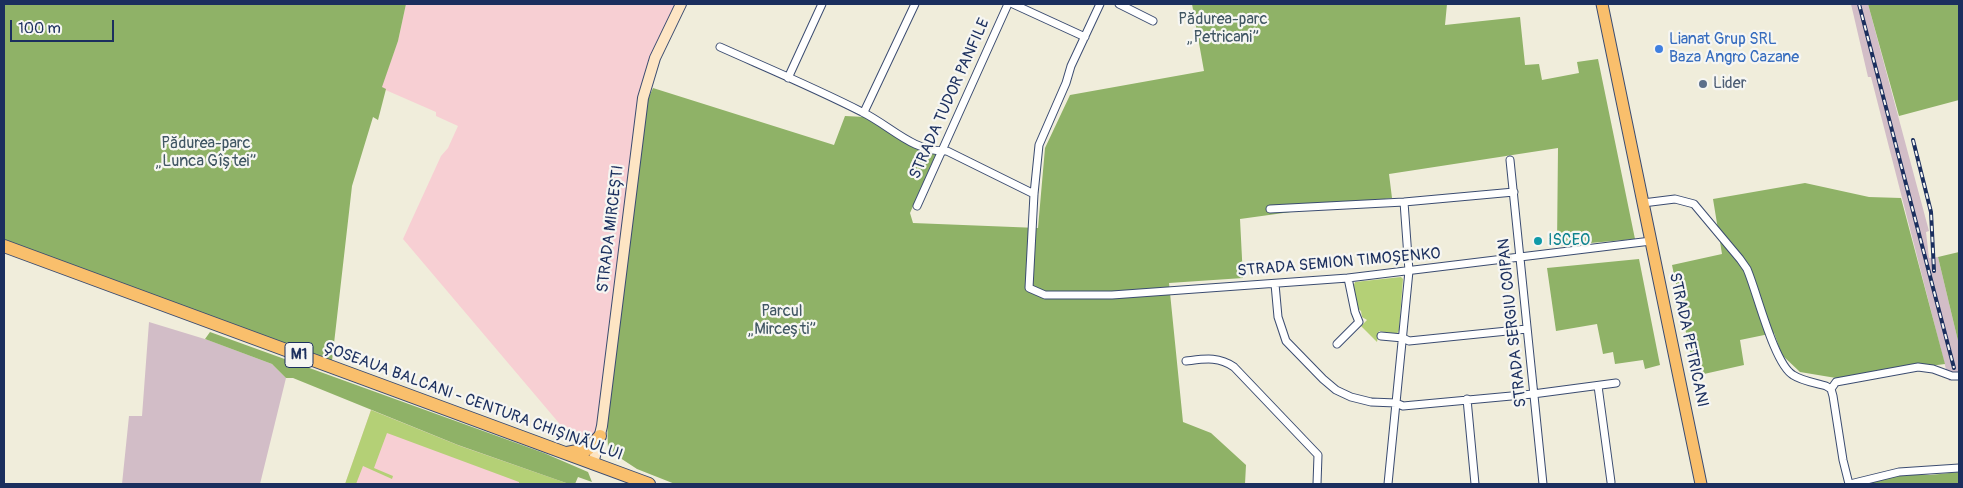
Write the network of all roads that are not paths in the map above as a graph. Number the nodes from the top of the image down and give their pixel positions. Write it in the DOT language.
graph roads {
  1 [pos="681,4"];
  2 [pos="822,4"];
  3 [pos="915,4"];
  4 [pos="1008,4"];
  5 [pos="1012,4"];
  6 [pos="1100,4"];
  7 [pos="1119,4"];
  8 [pos="1602,4"];
  9 [pos="1153,20"];
  10 [pos="1085,37"];
  11 [pos="720,46"];
  12 [pos="788,78"];
  13 [pos="864,112"];
  14 [pos="941,151"];
  15 [pos="1510,160"];
  16 [pos="1514,192"];
  17 [pos="1034,194"];
  18 [pos="1404,202"];
  19 [pos="1643,203"];
  20 [pos="917,206"];
  21 [pos="1270,209"];
  22 [pos="1651,241"];
  23 [pos="4,246"];
  24 [pos="1520,258"];
  25 [pos="1409,272"];
  26 [pos="1348,278"];
  27 [pos="1275,284"];
  28 [pos="1527,329"];
  29 [pos="1381,336"];
  30 [pos="1403,338"];
  31 [pos="1337,344"];
  32 [pos="1186,361"];
  33 [pos="1959,376"];
  34 [pos="1616,383"];
  35 [pos="1598,386"];
  36 [pos="1830,390"];
  37 [pos="1533,394"];
  38 [pos="1467,399"];
  39 [pos="1396,404"];
  40 [pos="600,436"];
  41 [pos="565,453"];
  42 [pos="593,464"];
  43 [pos="1959,468"];
  44 [pos="1611,482"];
  45 [pos="649,484"];
  46 [pos="1317,484"];
  47 [pos="1388,484"];
  48 [pos="1475,484"];
  49 [pos="1543,484"];
  50 [pos="1701,484"];
  51 [pos="1850,484"];
  1 -- 40 [label="main road, STRADA MIRCEȘTI"];
  2 -- 12 [label="street"];
  3 -- 13 [label="street"];
  4 -- 14 [label="street, STRADA TUDOR PANFILE"];
  5 -- 10 [label="street"];
  6 -- 10 [label="street"];
  7 -- 9 [label="street"];
  8 -- 19 [label="main road, STRADA PETRICANI"];
  10 -- 17 [label="street"];
  11 -- 12 [label="street"];
  12 -- 13 [label="street"];
  13 -- 14 [label="street"];
  14 -- 17 [label="street"];
  14 -- 20 [label="street, STRADA TUDOR PANFILE"];
  15 -- 16 [label="street, STRADA SERGIU COIPAN"];
  16 -- 18 [label="street"];
  16 -- 24 [label="street, STRADA SERGIU COIPAN"];
  17 -- 27 [label="street, STRADA SEMION TIMOȘENKO"];
  18 -- 21 [label="street"];
  18 -- 25 [label="street"];
  19 -- 22 [label="main road, STRADA PETRICANI"];
  19 -- 36 [label="street"];
  22 -- 24 [label="street, STRADA SEMION TIMOȘENKO"];
  22 -- 50 [label="main road, STRADA PETRICANI"];
  23 -- 41 [label="highway, ȘOSEAUA BALCANI - CENTURA CHIȘINĂULUI / M1"];
  24 -- 25 [label="street, STRADA SEMION TIMOȘENKO"];
  24 -- 28 [label="street, STRADA SERGIU COIPAN"];
  25 -- 26 [label="street, STRADA SEMION TIMOȘENKO"];
  25 -- 30 [label="street"];
  26 -- 27 [label="street, STRADA SEMION TIMOȘENKO"];
  26 -- 31 [label="street"];
  27 -- 39 [label="street"];
  28 -- 30 [label="street"];
  28 -- 37 [label="street, STRADA SERGIU COIPAN"];
  29 -- 30 [label="street"];
  30 -- 39 [label="street"];
  32 -- 46 [label="street"];
  33 -- 36 [label="street"];
  34 -- 35 [label="street"];
  35 -- 37 [label="street"];
  35 -- 44 [label="street"];
  36 -- 51 [label="street"];
  37 -- 38 [label="street"];
  37 -- 49 [label="street, STRADA SERGIU COIPAN"];
  38 -- 39 [label="street"];
  38 -- 48 [label="street"];
  39 -- 47 [label="street"];
  40 -- 41 [label="highway"];
  40 -- 42 [label="main road, STRADA MIRCEȘTI"];
  41 -- 42 [label="highway, ȘOSEAUA BALCANI - CENTURA CHIȘINĂULUI / M1"];
  42 -- 45 [label="highway, ȘOSEAUA BALCANI - CENTURA CHIȘINĂULUI / M1"];
  43 -- 51 [label="street"];
}
